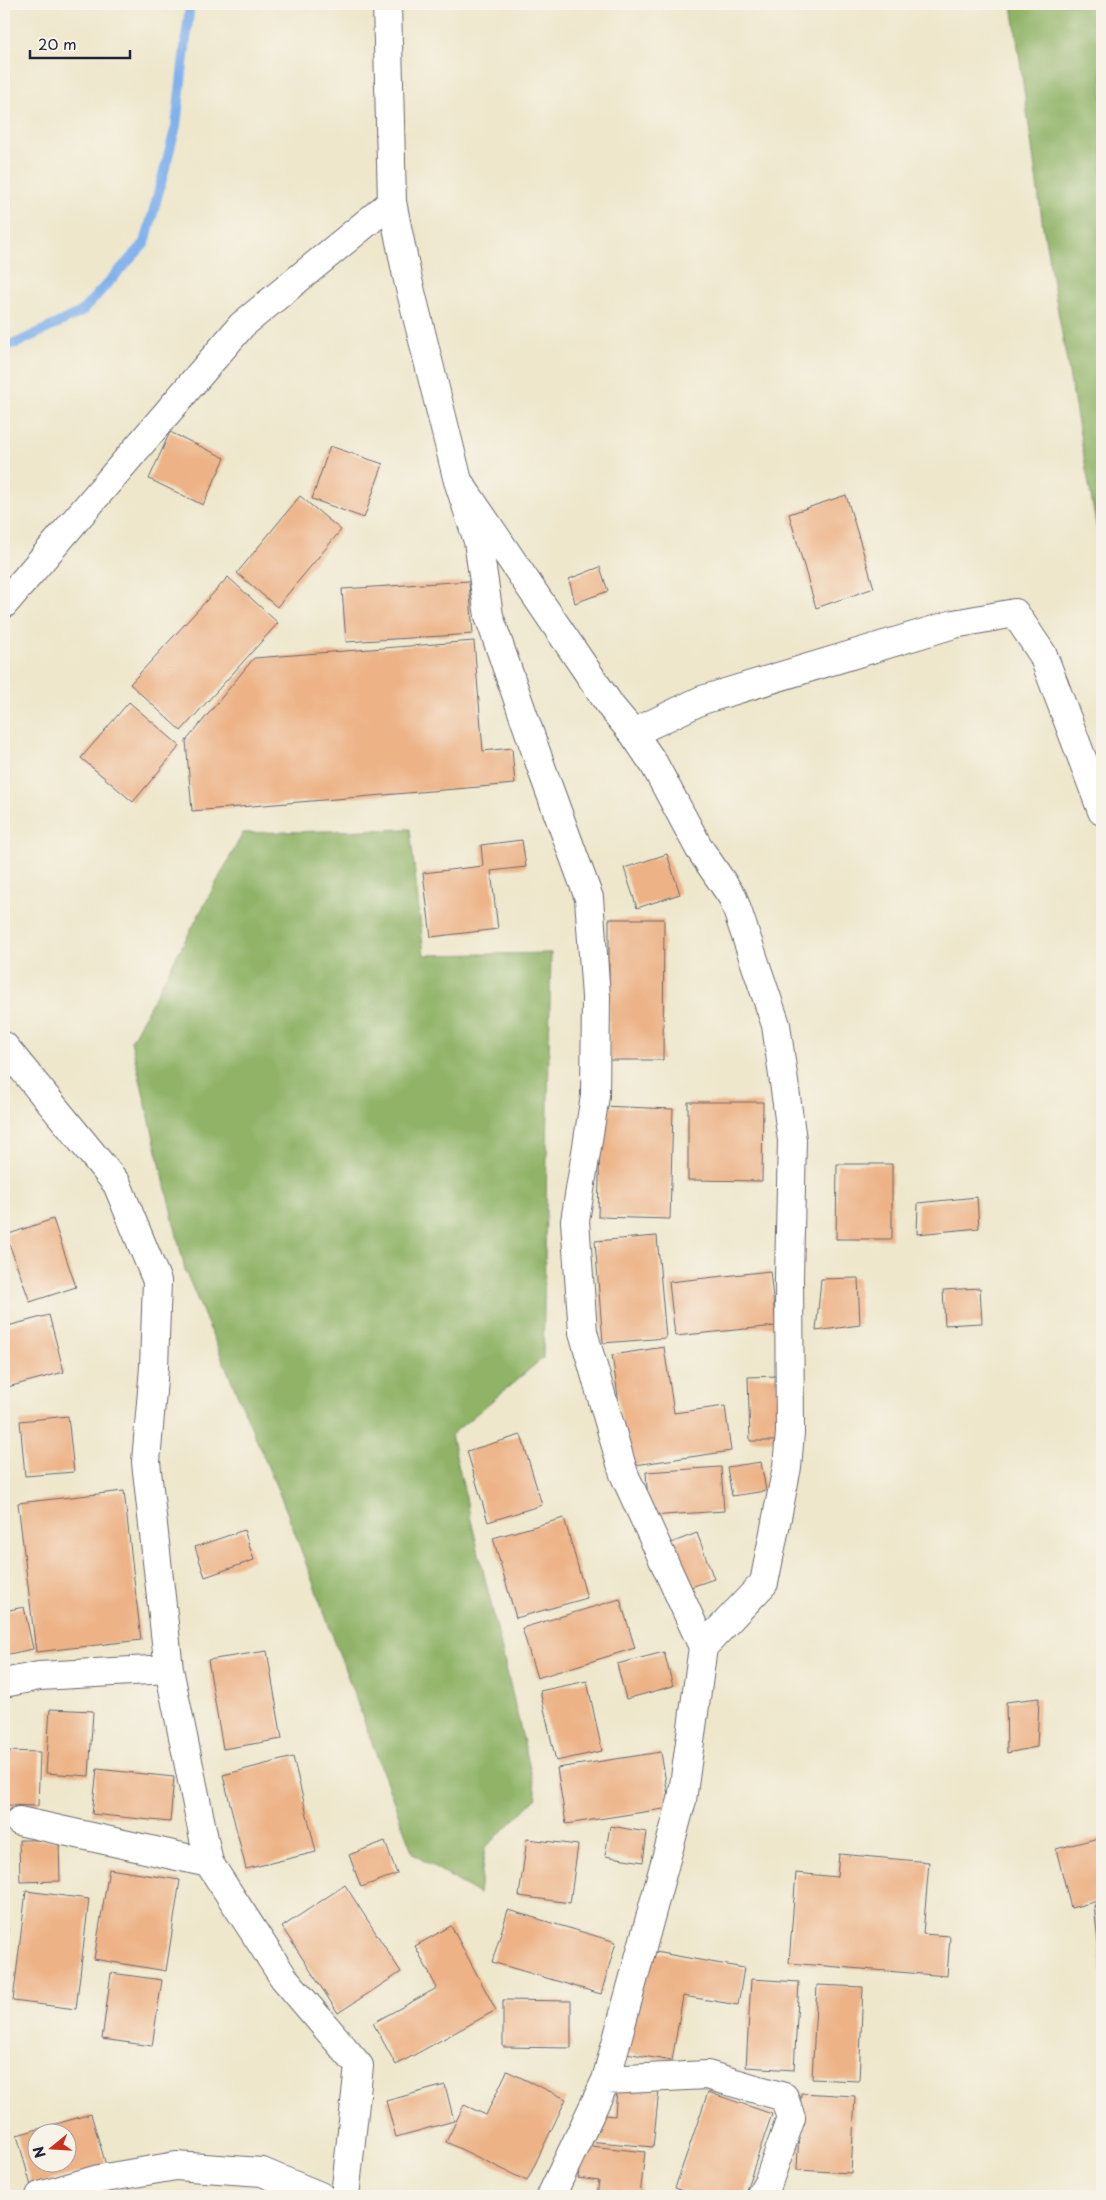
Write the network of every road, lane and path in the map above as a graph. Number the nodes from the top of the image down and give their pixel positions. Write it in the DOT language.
graph roads {
  1 [pos="386,4"];
  2 [pos="392,202"];
  3 [pos="458,481"];
  4 [pos="4,604"];
  5 [pos="633,733"];
  6 [pos="1102,810"];
  7 [pos="4,1046"];
  8 [pos="703,1648"];
  9 [pos="169,1669"];
  10 [pos="4,1683"];
  11 [pos="19,1821"];
  12 [pos="209,1863"];
  13 [pos="606,2080"];
  14 [pos="40,2196"];
  15 [pos="320,2196"];
  16 [pos="346,2196"];
  17 [pos="551,2196"];
  18 [pos="760,2196"];
  1 -- 2 [label="street"];
  2 -- 3 [label="street"];
  2 -- 4 [label="street"];
  3 -- 5 [label="street"];
  3 -- 8 [label="street"];
  5 -- 6 [label="street"];
  5 -- 8 [label="street"];
  7 -- 9 [label="street"];
  8 -- 13 [label="street"];
  9 -- 10 [label="street"];
  9 -- 12 [label="street"];
  11 -- 12 [label="street"];
  12 -- 16 [label="street"];
  13 -- 17 [label="street"];
  13 -- 18 [label="street"];
  14 -- 15 [label="street"];
}
